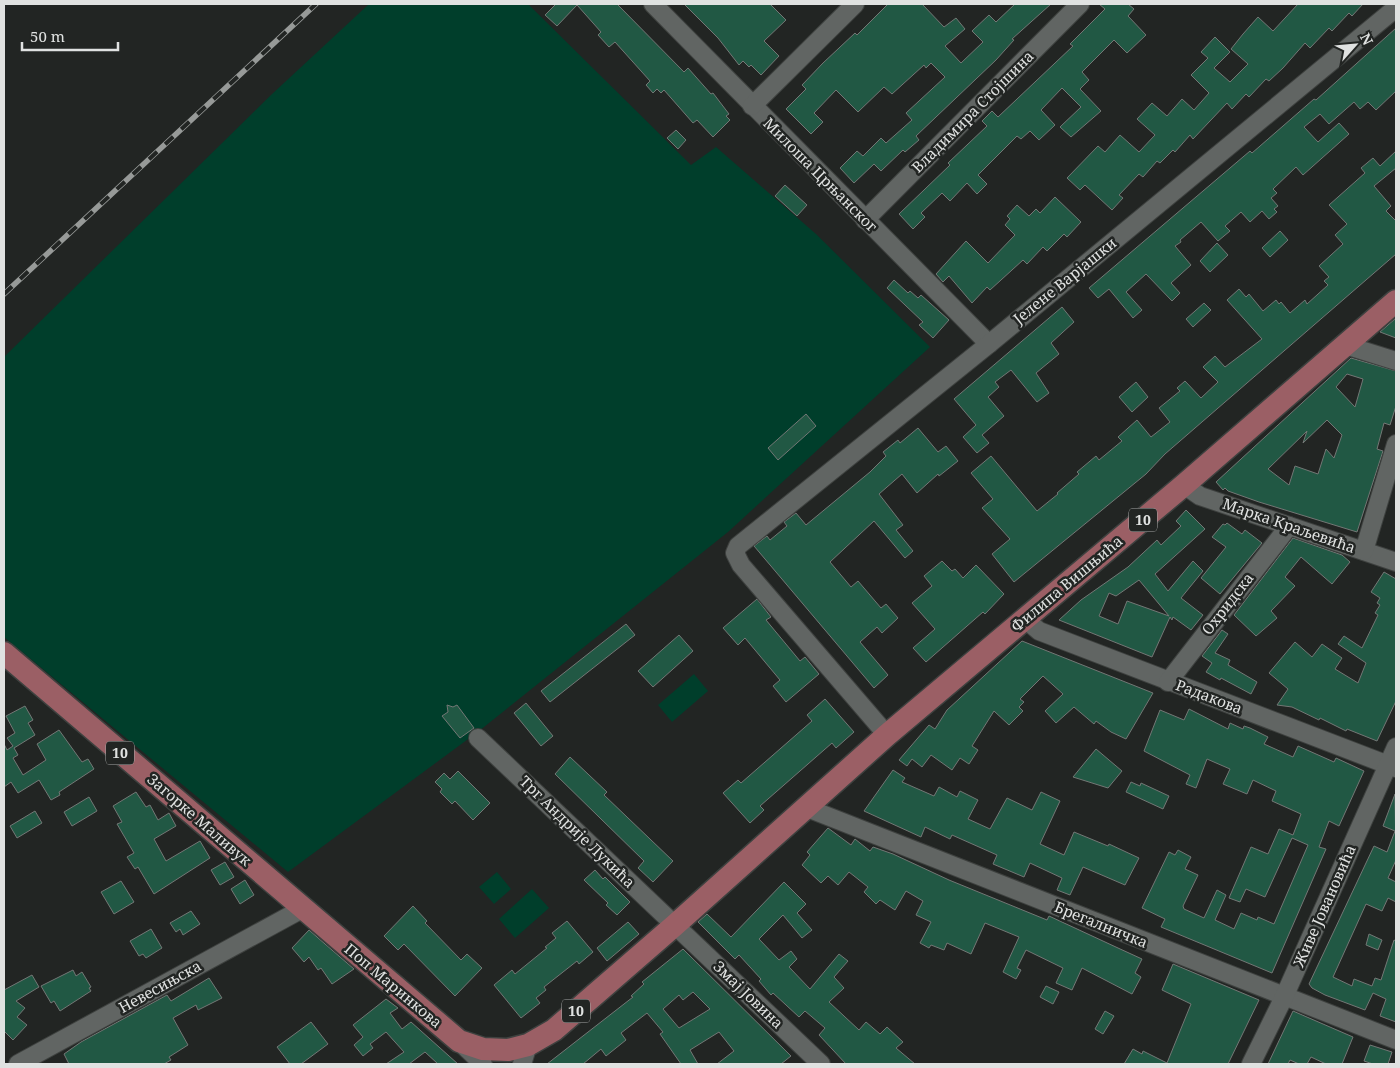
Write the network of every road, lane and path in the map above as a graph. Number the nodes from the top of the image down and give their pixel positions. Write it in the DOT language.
graph roads {
  1 [pos="653,4"];
  2 [pos="855,4"];
  3 [pos="1080,4"];
  4 [pos="1396,8"];
  5 [pos="752,106"];
  6 [pos="865,220"];
  7 [pos="1396,301"];
  8 [pos="989,344"];
  9 [pos="1345,345"];
  10 [pos="1396,361"];
  11 [pos="1396,444"];
  12 [pos="1184,485"];
  13 [pos="1289,526"];
  14 [pos="1364,551"];
  15 [pos="1396,562"];
  16 [pos="1024,619"];
  17 [pos="4,653"];
  18 [pos="1168,682"];
  19 [pos="887,735"];
  20 [pos="478,738"];
  21 [pos="1396,748"];
  22 [pos="1392,766"];
  23 [pos="807,808"];
  24 [pos="302,909"];
  25 [pos="675,925"];
  26 [pos="1284,997"];
  27 [pos="1396,1040"];
  28 [pos="459,1041"];
  29 [pos="525,1055"];
  30 [pos="18,1064"];
  31 [pos="483,1064"];
  32 [pos="821,1064"];
  33 [pos="1251,1064"];
  1 -- 5 [label="street, Милоша Црњанског"];
  2 -- 5 [label="street"];
  3 -- 6 [label="street, Владимира Стојшина"];
  4 -- 8 [label="street, Јелене Варјашки"];
  5 -- 6 [label="street, Милоша Црњанског"];
  6 -- 8 [label="street, Милоша Црњанског"];
  7 -- 9 [label="main road, Филипа Вишњића / 10"];
  8 -- 19 [label="street, Јелене Варјашки"];
  9 -- 10 [label="street"];
  9 -- 12 [label="main road, Филипа Вишњића / 10"];
  11 -- 14 [label="street"];
  12 -- 13 [label="street, Марка Краљевића"];
  12 -- 16 [label="main road, Филипа Вишњића / 10"];
  13 -- 14 [label="street, Марка Краљевића"];
  13 -- 18 [label="street, Охридска"];
  14 -- 15 [label="street, Марка Краљевића"];
  16 -- 18 [label="street, Радакова"];
  16 -- 19 [label="main road, Филипа Вишњића / 10"];
  17 -- 24 [label="main road, Загорке Маливук / 10"];
  18 -- 22 [label="street, Радакова"];
  19 -- 23 [label="main road, Филипа Вишњића / 10"];
  20 -- 25 [label="street, Трг Андрије Лукића"];
  21 -- 22 [label="street, Живе Јовановића"];
  22 -- 26 [label="street, Живе Јовановића"];
  23 -- 25 [label="main road, 10"];
  23 -- 26 [label="street, Брегалничка"];
  24 -- 28 [label="main road, Поп Маринкова / 10"];
  24 -- 30 [label="street, Невесињска"];
  25 -- 29 [label="main road, 10"];
  25 -- 32 [label="street, Змај Јовина"];
  26 -- 27 [label="street, Брегалничка"];
  26 -- 33 [label="street, Живе Јовановића"];
  28 -- 29 [label="main road, 10"];
  28 -- 31 [label="street, Поп Маринкова"];
}
